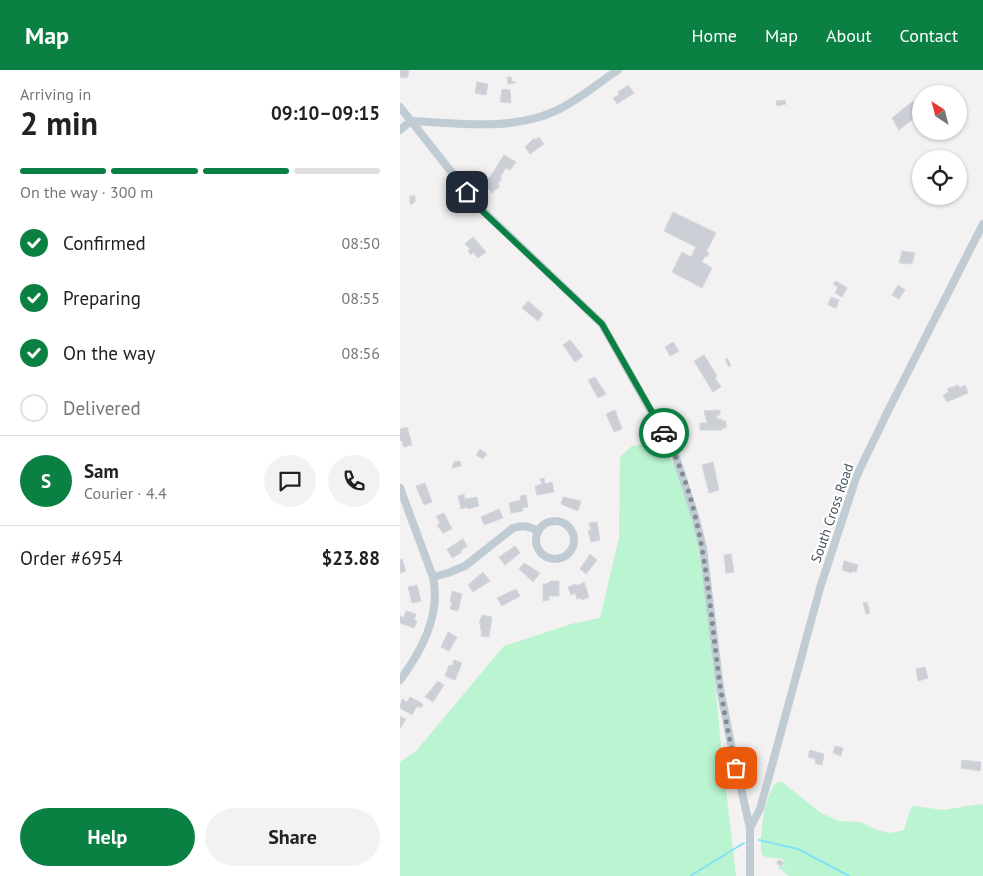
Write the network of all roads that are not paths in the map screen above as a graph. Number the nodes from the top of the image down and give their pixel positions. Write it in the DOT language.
graph roads {
  1 [pos="618,70"];
  2 [pos="400,107"];
  3 [pos="411,121"];
  4 [pos="400,130"];
  5 [pos="983,224"];
  6 [pos="400,488"];
  7 [pos="538,532"];
  8 [pos="433,577"];
  9 [pos="400,680"];
  10 [pos="750,828"];
  11 [pos="750,876"];
  1 -- 3 [label="street"];
  2 -- 3 [label="street"];
  3 -- 4 [label="street"];
  3 -- 10 [label="street"];
  5 -- 10 [label="street, South Cross Road"];
  6 -- 8 [label="street"];
  7 -- 7 [label="street"];
  7 -- 8 [label="street"];
  8 -- 9 [label="street"];
  10 -- 11 [label="street"];
}
